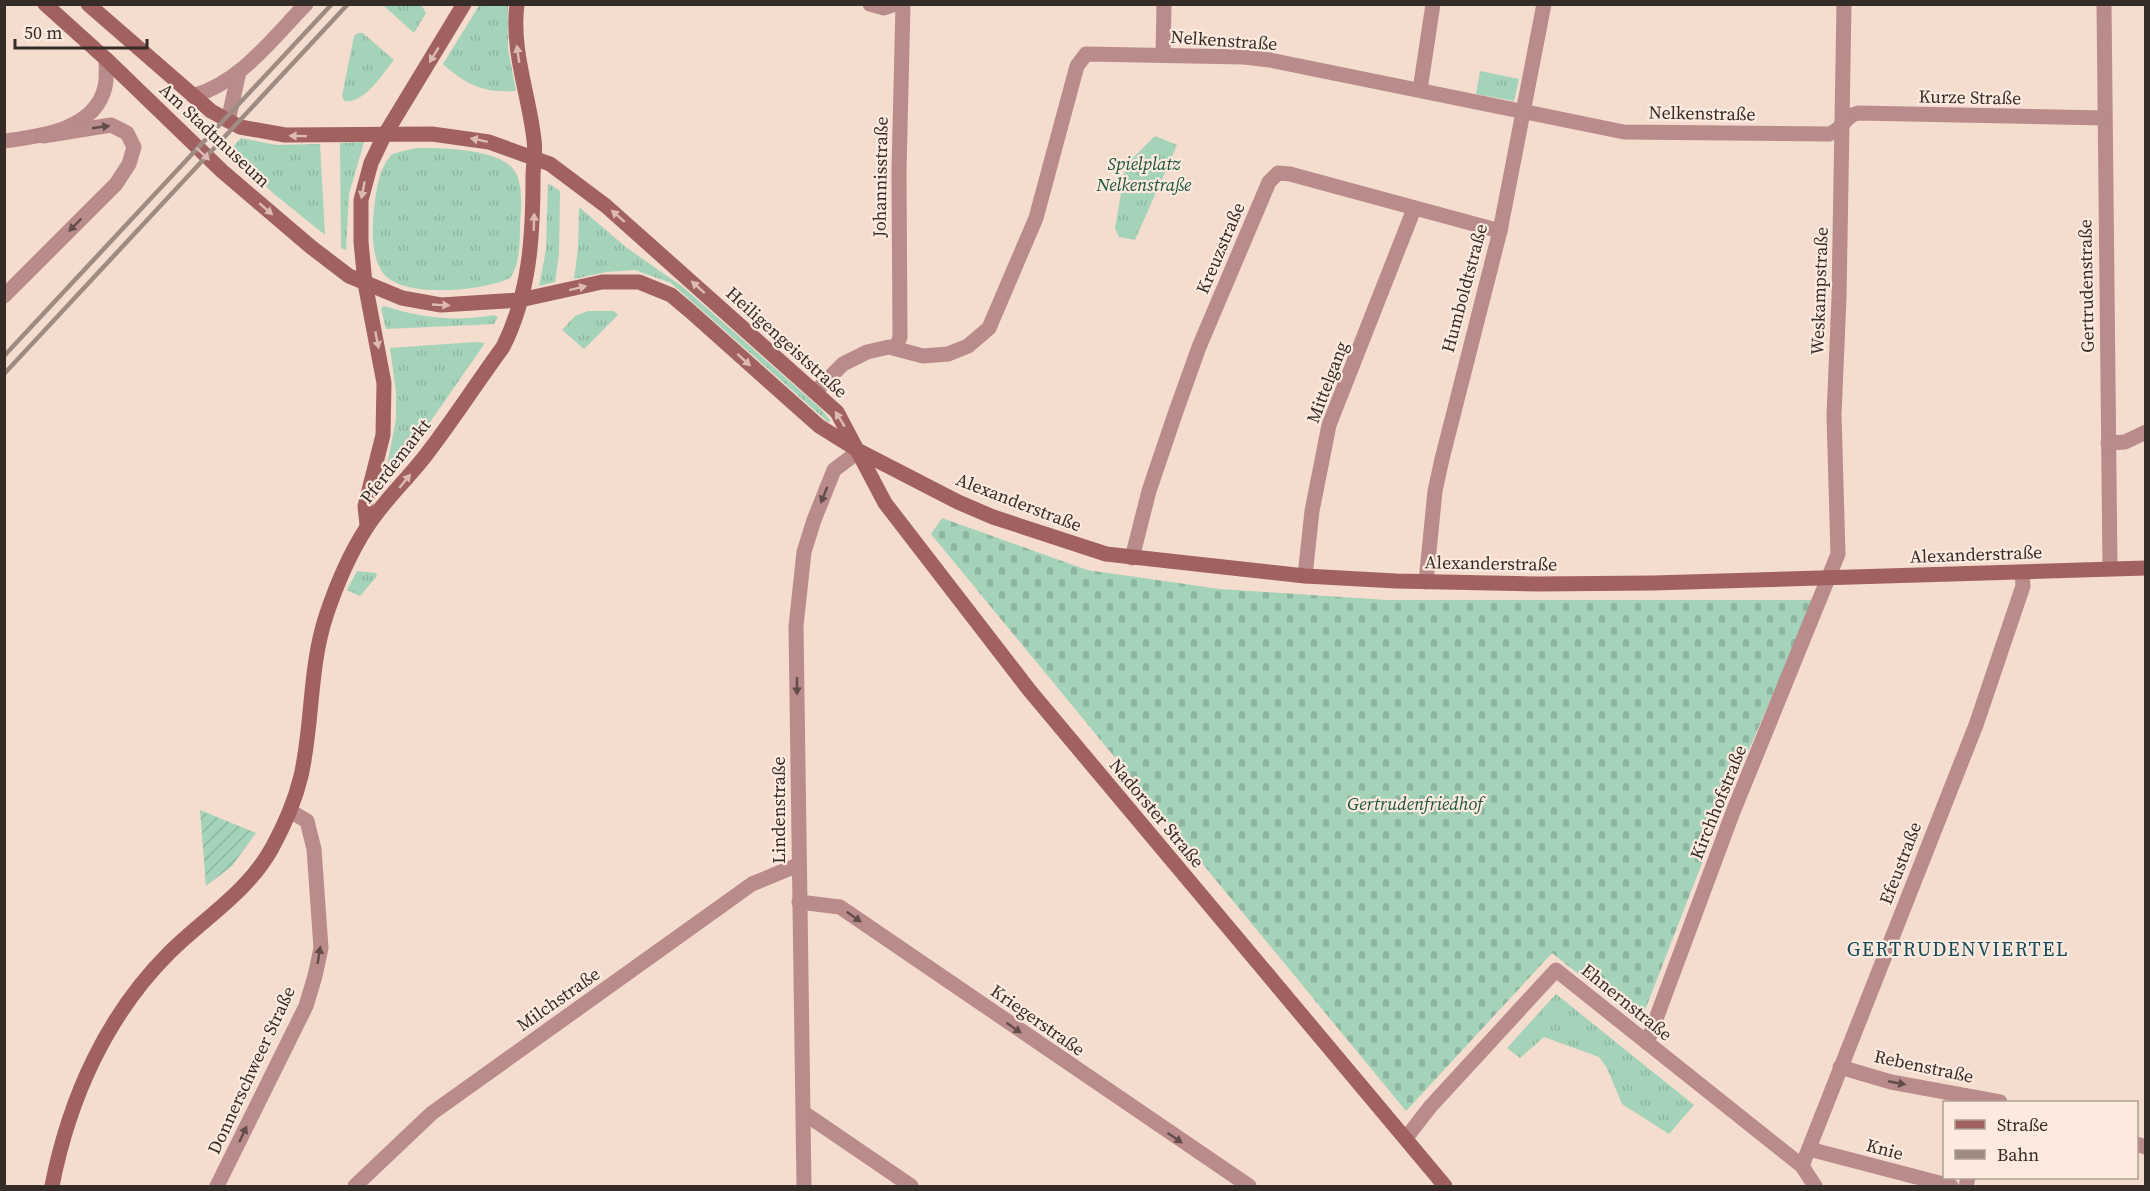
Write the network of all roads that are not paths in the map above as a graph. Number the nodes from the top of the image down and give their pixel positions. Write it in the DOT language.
graph roads {
  1 [pos="45,4"];
  2 [pos="88,4"];
  3 [pos="306,4"];
  4 [pos="464,4"];
  5 [pos="517,4"];
  6 [pos="870,4"];
  7 [pos="896,4"];
  8 [pos="903,4"];
  9 [pos="1164,4"];
  10 [pos="1433,4"];
  11 [pos="1544,4"];
  12 [pos="1844,4"];
  13 [pos="2104,4"];
  14 [pos="1163,55"];
  15 [pos="106,59"];
  16 [pos="239,72"];
  17 [pos="1420,90"];
  18 [pos="193,96"];
  19 [pos="1523,112"];
  20 [pos="2104,118"];
  21 [pos="228,121"];
  22 [pos="1842,127"];
  23 [pos="44,136"];
  24 [pos="384,136"];
  25 [pos="4,141"];
  26 [pos="534,158"];
  27 [pos="1414,209"];
  28 [pos="1500,231"];
  29 [pos="365,283"];
  30 [pos="4,296"];
  31 [pos="520,300"];
  32 [pos="896,348"];
  33 [pos="815,392"];
  34 [pos="2145,432"];
  35 [pos="2108,443"];
  36 [pos="859,451"];
  37 [pos="368,525"];
  38 [pos="1132,558"];
  39 [pos="2110,568"];
  40 [pos="2145,568"];
  41 [pos="2022,572"];
  42 [pos="1305,576"];
  43 [pos="1830,577"];
  44 [pos="1426,582"];
  45 [pos="290,811"];
  46 [pos="798,865"];
  47 [pos="799,902"];
  48 [pos="1647,1043"];
  49 [pos="1840,1067"];
  50 [pos="1992,1101"];
  51 [pos="804,1113"];
  52 [pos="1406,1138"];
  53 [pos="1809,1149"];
  54 [pos="1802,1166"];
  55 [pos="1439,1184"];
  56 [pos="52,1186"];
  57 [pos="217,1186"];
  58 [pos="355,1186"];
  59 [pos="804,1186"];
  60 [pos="911,1186"];
  61 [pos="1249,1186"];
  62 [pos="1815,1186"];
  63 [pos="1951,1186"];
  1 -- 15 [label="street, Am Stadtmuseum"];
  2 -- 18 [label="street, Am Stadtmuseum"];
  3 -- 16 [label="street"];
  4 -- 24 [label="street, Pferdemarkt, one-way"];
  26 -- 5 [label="street, Pferdemarkt, one-way"];
  6 -- 7 [label="street"];
  8 -- 32 [label="street, Johannisstraße"];
  9 -- 14 [label="street"];
  10 -- 17 [label="street"];
  11 -- 19 [label="street, Humboldtstraße"];
  12 -- 22 [label="street, Weskampstraße"];
  13 -- 20 [label="street, Gertrudenstraße"];
  14 -- 17 [label="street, Nelkenstraße"];
  14 -- 32 [label="street, Nelkenstraße"];
  15 -- 23 [label="street"];
  15 -- 29 [label="street, Am Stadtmuseum, one-way"];
  16 -- 18 [label="street"];
  16 -- 21 [label="street"];
  17 -- 19 [label="street, Nelkenstraße"];
  18 -- 21 [label="street, Am Stadtmuseum"];
  19 -- 22 [label="street, Nelkenstraße"];
  19 -- 28 [label="street, Humboldtstraße"];
  20 -- 22 [label="street, Kurze Straße"];
  20 -- 35 [label="street, Gertrudenstraße"];
  24 -- 21 [label="street, Am Stadtmuseum, one-way"];
  22 -- 43 [label="street, Weskampstraße"];
  23 -- 25 [label="street"];
  23 -- 30 [label="street, one-way"];
  26 -- 24 [label="street, one-way"];
  24 -- 29 [label="street, Pferdemarkt, one-way"];
  31 -- 26 [label="street, Pferdemarkt, one-way"];
  33 -- 26 [label="street, Heiligengeiststraße, one-way"];
  27 -- 28 [label="street, Kreuzstraße"];
  27 -- 38 [label="street, Kreuzstraße"];
  27 -- 42 [label="street, Mittelgang"];
  28 -- 44 [label="street, Humboldtstraße"];
  29 -- 31 [label="street, one-way"];
  29 -- 37 [label="street, Pferdemarkt, one-way"];
  31 -- 36 [label="street, one-way"];
  37 -- 31 [label="street, Pferdemarkt, one-way"];
  32 -- 33 [label="street, Nelkenstraße"];
  36 -- 33 [label="street, Heiligengeiststraße, one-way"];
  34 -- 35 [label="street"];
  35 -- 39 [label="street, Gertrudenstraße"];
  36 -- 38 [label="street, Alexanderstraße"];
  36 -- 46 [label="street, Lindenstraße, one-way"];
  36 -- 52 [label="street, Nadorster Straße"];
  37 -- 45 [label="street"];
  38 -- 42 [label="street, Alexanderstraße"];
  39 -- 40 [label="street, Alexanderstraße"];
  39 -- 41 [label="street, Alexanderstraße"];
  41 -- 43 [label="street, Alexanderstraße"];
  41 -- 49 [label="street, Efeustraße"];
  42 -- 44 [label="street, Alexanderstraße"];
  43 -- 44 [label="street, Alexanderstraße"];
  43 -- 48 [label="street, Kirchhofstraße"];
  45 -- 56 [label="street"];
  57 -- 45 [label="street, Donnerschweer Straße, one-way"];
  46 -- 47 [label="street, Lindenstraße"];
  46 -- 58 [label="street, Milchstraße"];
  47 -- 51 [label="street, Lindenstraße"];
  47 -- 61 [label="street, Kriegerstraße, one-way"];
  48 -- 52 [label="street, Ehnernstraße"];
  48 -- 54 [label="street, Ehnernstraße"];
  49 -- 50 [label="street, Rebenstraße, one-way"];
  49 -- 53 [label="street, Efeustraße"];
  51 -- 59 [label="street, Lindenstraße"];
  51 -- 60 [label="street"];
  52 -- 55 [label="street, Nadorster Straße"];
  53 -- 54 [label="street, Efeustraße"];
  53 -- 63 [label="street, Knie"];
  54 -- 62 [label="street, Ehnernstraße"];
}
